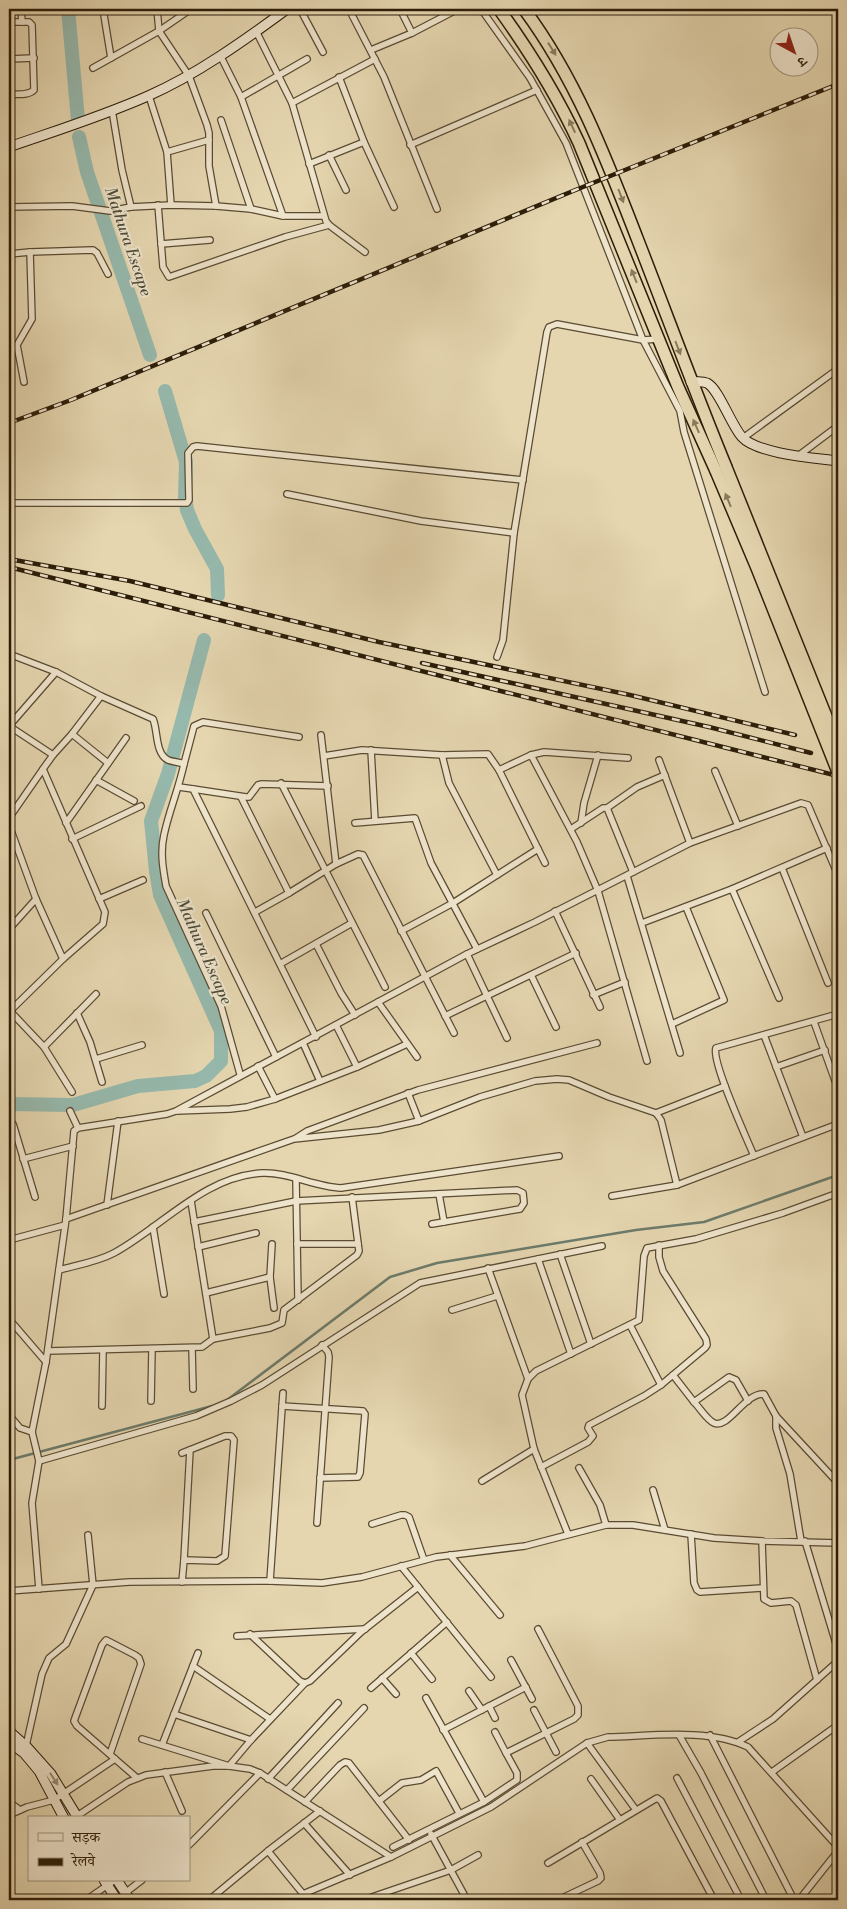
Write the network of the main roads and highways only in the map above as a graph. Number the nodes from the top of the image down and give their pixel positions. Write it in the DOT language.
graph roads {
  1 [pos="499,9"];
  2 [pos="524,9"];
  3 [pos="721,469"];
  4 [pos="838,746"];
  5 [pos="838,772"];
  3 -- 1 [label="highway, one-way"];
  2 -- 3 [label="highway, one-way"];
  3 -- 4 [label="highway, bridge"];
  5 -- 3 [label="highway, one-way, bridge"];
}
